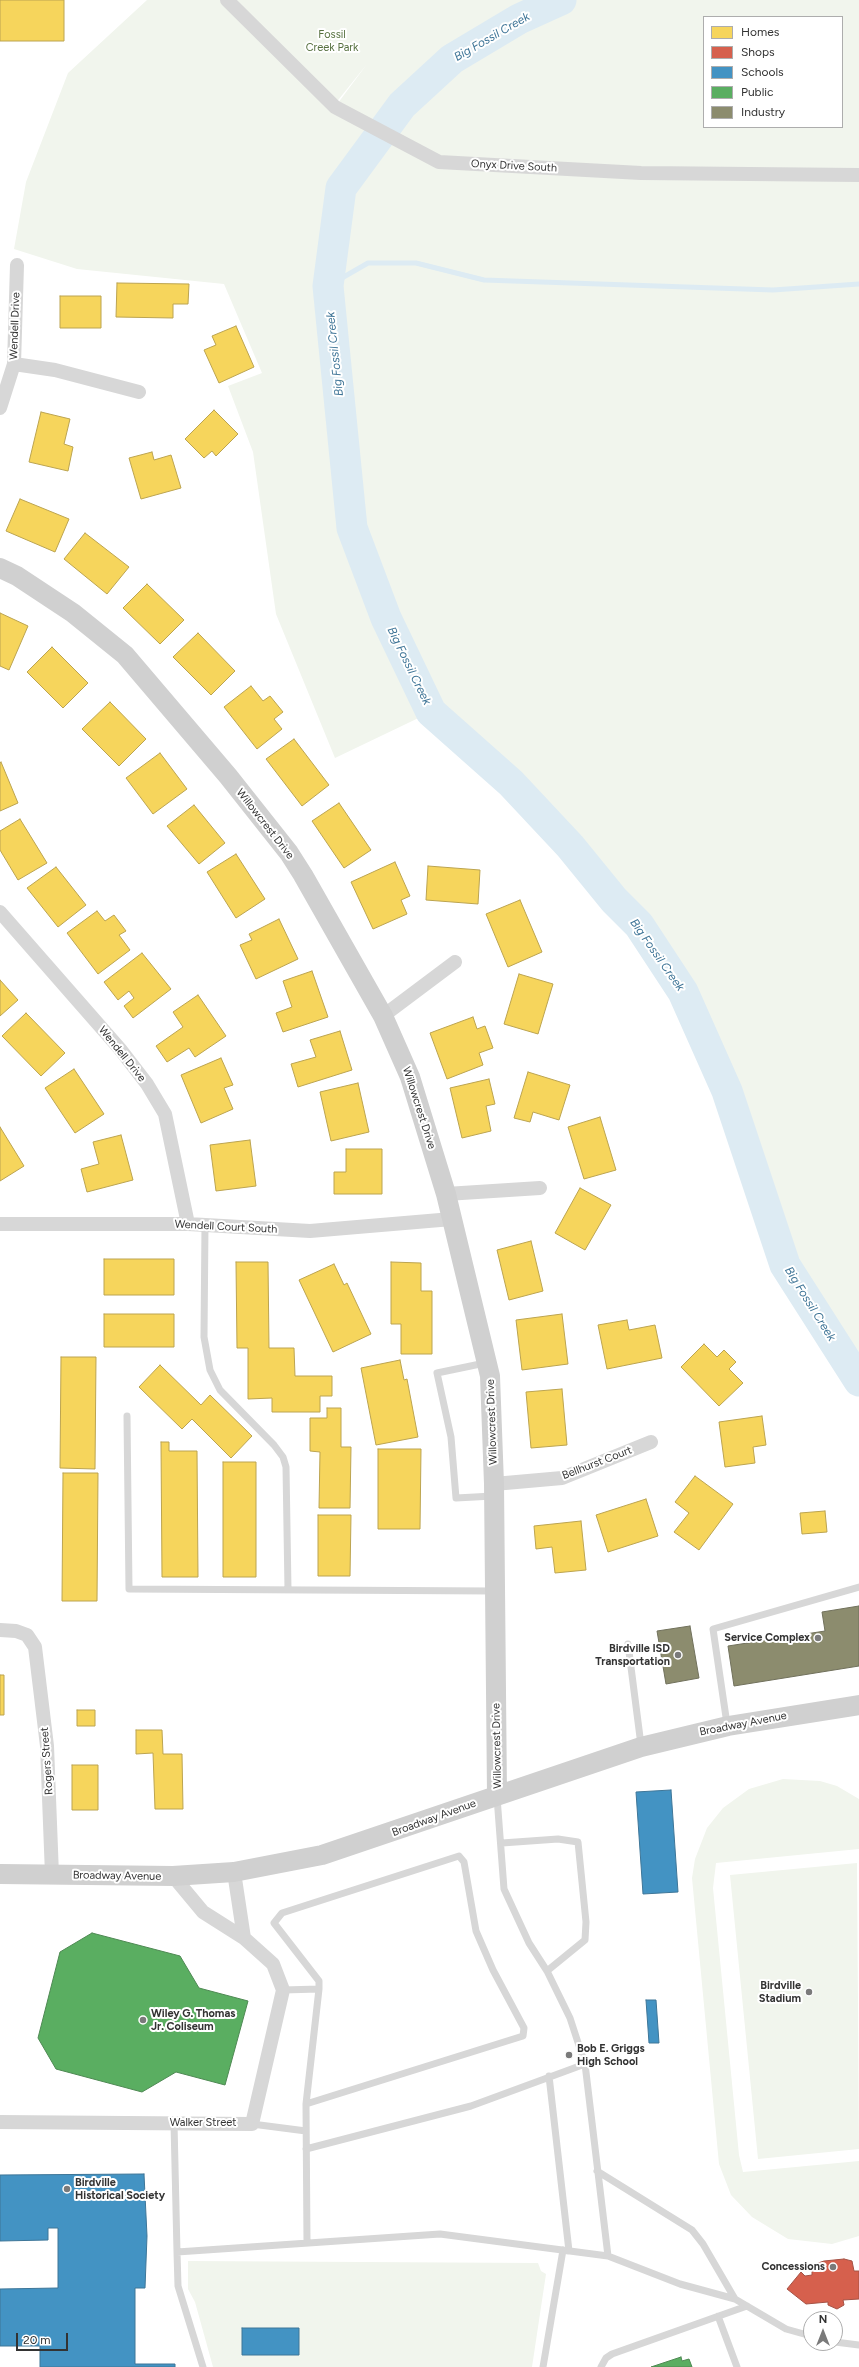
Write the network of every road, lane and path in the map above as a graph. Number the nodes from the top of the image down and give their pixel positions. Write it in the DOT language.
graph roads {
  1 [pos="227,0"];
  2 [pos="859,174"];
  3 [pos="17,265"];
  4 [pos="14,364"];
  5 [pos="139,392"];
  6 [pos="0,408"];
  7 [pos="0,568"];
  8 [pos="0,912"];
  9 [pos="455,962"];
  10 [pos="382,1016"];
  11 [pos="540,1188"];
  12 [pos="446,1194"];
  13 [pos="452,1219"];
  14 [pos="0,1224"];
  15 [pos="188,1224"];
  16 [pos="205,1225"];
  17 [pos="487,1362"];
  18 [pos="127,1416"];
  19 [pos="651,1442"];
  20 [pos="494,1490"];
  21 [pos="859,1587"];
  22 [pos="288,1590"];
  23 [pos="495,1591"];
  24 [pos="0,1630"];
  25 [pos="628,1644"];
  26 [pos="859,1705"];
  27 [pos="728,1726"];
  28 [pos="641,1747"];
  29 [pos="497,1795"];
  30 [pos="502,1843"];
  31 [pos="234,1872"];
  32 [pos="0,1874"];
  33 [pos="52,1875"];
  34 [pos="173,1876"];
  35 [pos="244,1938"];
  36 [pos="547,1972"];
  37 [pos="320,1989"];
  38 [pos="283,1990"];
  39 [pos="585,2064"];
  40 [pos="549,2076"];
  41 [pos="306,2104"];
  42 [pos="0,2122"];
  43 [pos="174,2123"];
  44 [pos="252,2124"];
  45 [pos="306,2131"];
  46 [pos="306,2149"];
  47 [pos="597,2170"];
  48 [pos="308,2243"];
  49 [pos="566,2251"];
  50 [pos="177,2252"];
  51 [pos="608,2256"];
  52 [pos="735,2299"];
  53 [pos="747,2306"];
  54 [pos="718,2316"];
  55 [pos="803,2334"];
  56 [pos="843,2343"];
  57 [pos="859,2345"];
  58 [pos="203,2367"];
  59 [pos="543,2367"];
  60 [pos="601,2367"];
  61 [pos="737,2367"];
  1 -- 2 [label="street, Onyx Drive South"];
  3 -- 4 [label="street, Wendell Drive"];
  4 -- 5 [label="street"];
  4 -- 6 [label="street, Wendell Drive"];
  7 -- 10 [label="street, Willowcrest Drive"];
  8 -- 15 [label="street, Wendell Drive"];
  9 -- 10 [label="street"];
  10 -- 12 [label="street, Willowcrest Drive"];
  11 -- 12 [label="street"];
  12 -- 13 [label="street, Willowcrest Drive"];
  13 -- 16 [label="street, Wendell Court South"];
  13 -- 17 [label="street, Willowcrest Drive"];
  14 -- 15 [label="street, Wendell Court South"];
  15 -- 16 [label="street, Wendell Court South"];
  16 -- 22 [label="lane"];
  17 -- 20 [label="street, Willowcrest Drive"];
  17 -- 20 [label="lane"];
  18 -- 22 [label="lane"];
  19 -- 20 [label="street, Bellhurst Court"];
  20 -- 23 [label="street, Willowcrest Drive"];
  21 -- 27 [label="lane"];
  22 -- 23 [label="lane"];
  23 -- 29 [label="street, Willowcrest Drive"];
  24 -- 33 [label="street, Rogers Street"];
  25 -- 28 [label="lane"];
  26 -- 27 [label="street, Broadway Avenue"];
  27 -- 28 [label="street, Broadway Avenue"];
  28 -- 29 [label="street, Broadway Avenue"];
  29 -- 30 [label="lane"];
  29 -- 31 [label="street, Broadway Avenue"];
  30 -- 36 [label="lane"];
  30 -- 36 [label="lane"];
  31 -- 34 [label="street, Broadway Avenue"];
  31 -- 35 [label="street"];
  32 -- 33 [label="street, Broadway Avenue"];
  33 -- 34 [label="street, Broadway Avenue"];
  34 -- 35 [label="street"];
  35 -- 38 [label="street"];
  36 -- 39 [label="lane"];
  37 -- 38 [label="lane"];
  37 -- 41 [label="lane"];
  37 -- 41 [label="lane"];
  38 -- 44 [label="street, Walker Street"];
  39 -- 40 [label="lane"];
  39 -- 47 [label="lane"];
  40 -- 46 [label="lane"];
  40 -- 49 [label="lane"];
  41 -- 45 [label="lane"];
  42 -- 43 [label="street, Walker Street"];
  43 -- 44 [label="street, Walker Street"];
  43 -- 50 [label="lane"];
  44 -- 45 [label="lane"];
  45 -- 46 [label="lane"];
  46 -- 48 [label="lane"];
  47 -- 51 [label="lane"];
  47 -- 52 [label="lane"];
  48 -- 49 [label="lane"];
  48 -- 50 [label="lane"];
  49 -- 51 [label="lane"];
  49 -- 59 [label="lane"];
  50 -- 58 [label="lane"];
  51 -- 52 [label="lane"];
  52 -- 53 [label="lane"];
  53 -- 54 [label="lane"];
  53 -- 55 [label="lane"];
  54 -- 60 [label="lane"];
  54 -- 61 [label="lane"];
  56 -- 57 [label="lane"];
}
